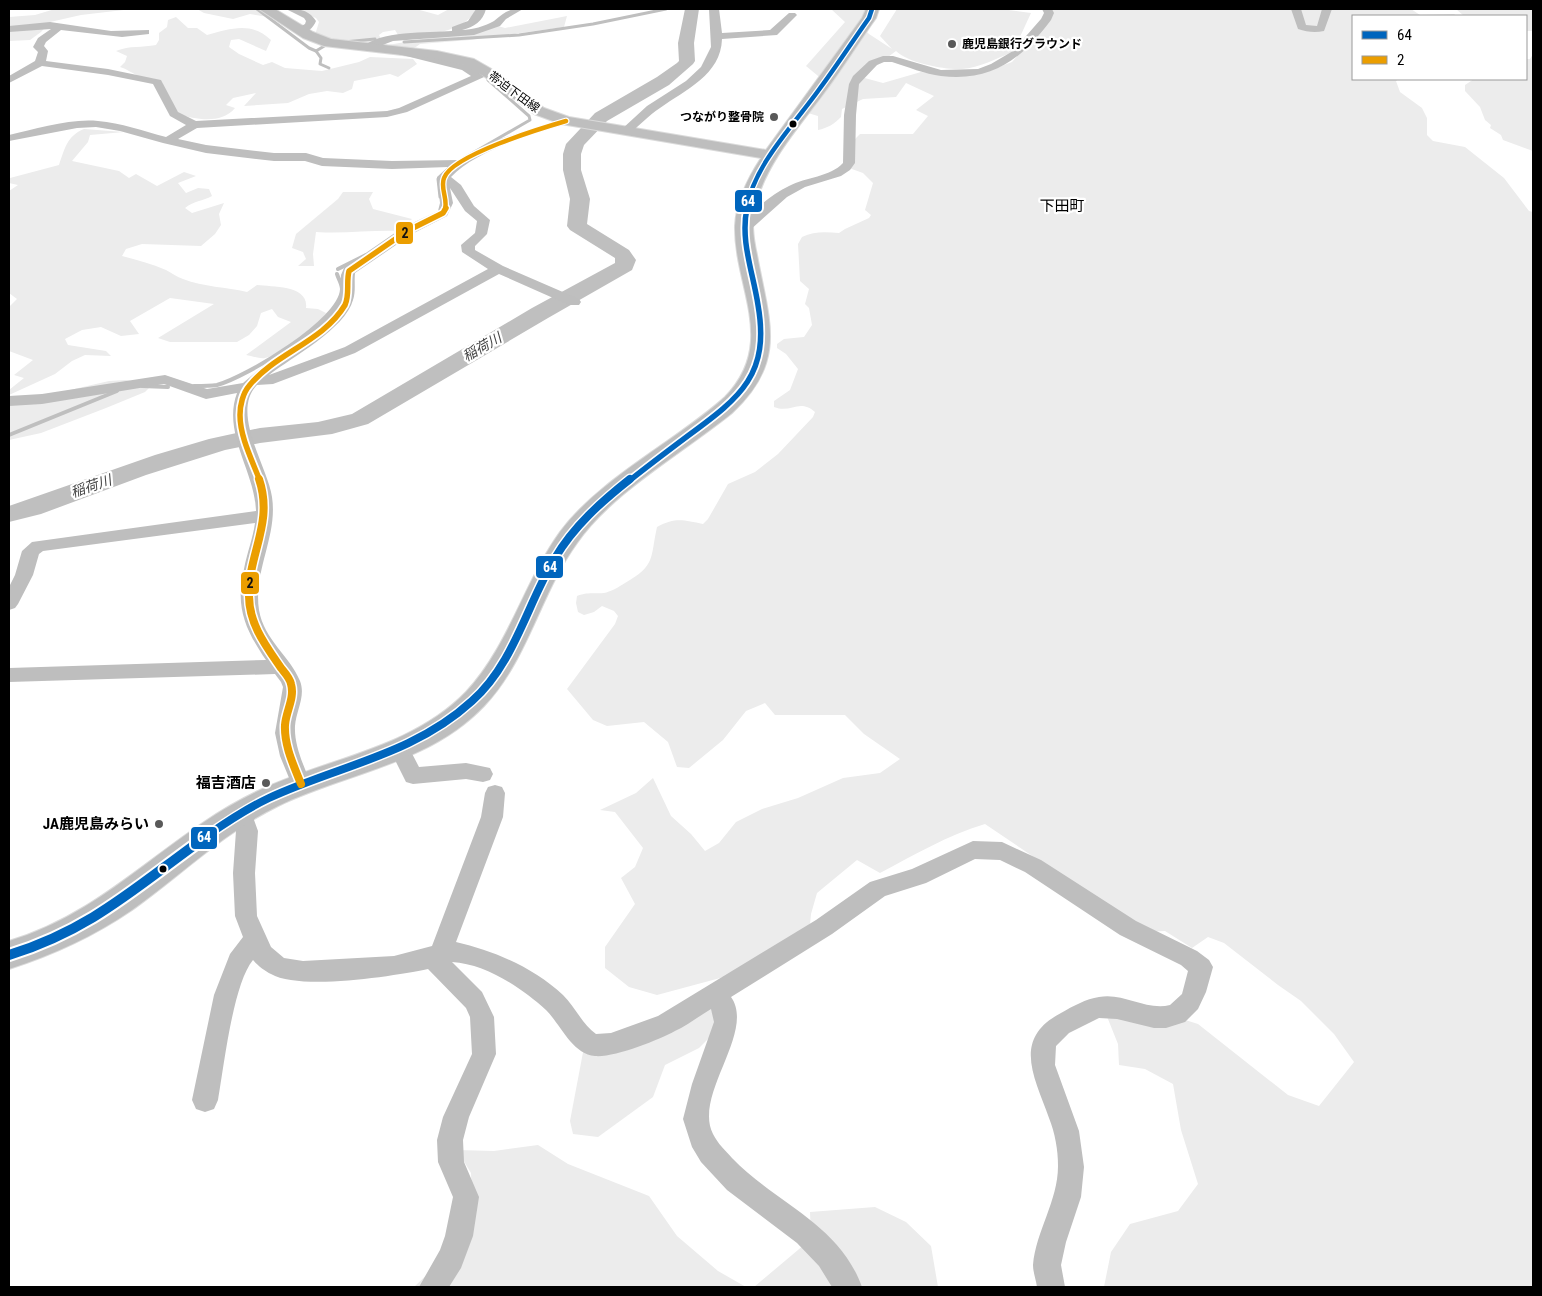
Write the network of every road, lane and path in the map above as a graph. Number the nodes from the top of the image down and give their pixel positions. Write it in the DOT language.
graph roads {
  1 [pos="266,9"];
  2 [pos="291,9"];
  3 [pos="480,9"];
  4 [pos="518,9"];
  5 [pos="714,9"];
  6 [pos="872,9"];
  7 [pos="1047,9"];
  8 [pos="1296,9"];
  9 [pos="1327,9"];
  10 [pos="792,15"];
  11 [pos="58,26"];
  12 [pos="9,29"];
  13 [pos="300,31"];
  14 [pos="145,32"];
  15 [pos="423,36"];
  16 [pos="717,36"];
  17 [pos="367,48"];
  18 [pos="402,52"];
  19 [pos="40,63"];
  20 [pos="9,80"];
  21 [pos="566,121"];
  22 [pos="194,125"];
  23 [pos="626,131"];
  24 [pos="9,138"];
  25 [pos="167,141"];
  26 [pos="770,155"];
  27 [pos="462,163"];
  28 [pos="443,177"];
  29 [pos="744,228"];
  30 [pos="498,269"];
  31 [pos="574,302"];
  32 [pos="251,384"];
  33 [pos="9,401"];
  34 [pos="245,444"];
  35 [pos="263,516"];
  36 [pos="9,604"];
  37 [pos="281,667"];
  38 [pos="9,675"];
  39 [pos="399,748"];
  40 [pos="483,774"];
  41 [pos="301,784"];
  42 [pos="495,793"];
  43 [pos="242,812"];
  44 [pos="255,940"];
  45 [pos="9,956"];
  46 [pos="436,956"];
  47 [pos="713,994"];
  48 [pos="205,1100"];
  49 [pos="432,1287"];
  50 [pos="848,1287"];
  51 [pos="1052,1287"];
  1 -- 13 [label="main road, 帯迫下田線"];
  2 -- 13 [label="street"];
  3 -- 15 [label="street"];
  4 -- 15 [label="street"];
  5 -- 16 [label="street"];
  6 -- 26 [label="main road"];
  7 -- 29 [label="street"];
  8 -- 9 [label="street"];
  10 -- 16 [label="street"];
  11 -- 12 [label="street"];
  11 -- 14 [label="street"];
  11 -- 19 [label="street"];
  13 -- 17 [label="main road, 帯迫下田線"];
  15 -- 17 [label="street"];
  16 -- 23 [label="street"];
  17 -- 18 [label="main road, 帯迫下田線"];
  18 -- 21 [label="main road, 帯迫下田線"];
  18 -- 22 [label="street"];
  19 -- 20 [label="street"];
  19 -- 22 [label="street"];
  21 -- 23 [label="main road, 帯迫下田線"];
  21 -- 27 [label="street"];
  22 -- 25 [label="street"];
  23 -- 26 [label="main road, 帯迫下田線"];
  24 -- 25 [label="street"];
  25 -- 27 [label="street"];
  26 -- 29 [label="main road"];
  27 -- 28 [label="street"];
  28 -- 30 [label="street"];
  28 -- 32 [label="street"];
  29 -- 39 [label="main road"];
  30 -- 31 [label="street"];
  30 -- 32 [label="street"];
  32 -- 33 [label="street"];
  32 -- 34 [label="street"];
  34 -- 35 [label="street"];
  35 -- 36 [label="street"];
  35 -- 37 [label="street"];
  37 -- 38 [label="street"];
  37 -- 41 [label="street"];
  39 -- 40 [label="street"];
  39 -- 41 [label="main road"];
  41 -- 43 [label="main road"];
  42 -- 46 [label="street"];
  43 -- 44 [label="street"];
  43 -- 45 [label="main road"];
  44 -- 46 [label="street"];
  44 -- 48 [label="street"];
  46 -- 47 [label="street"];
  46 -- 49 [label="street"];
  47 -- 50 [label="street"];
  47 -- 51 [label="street"];
}
